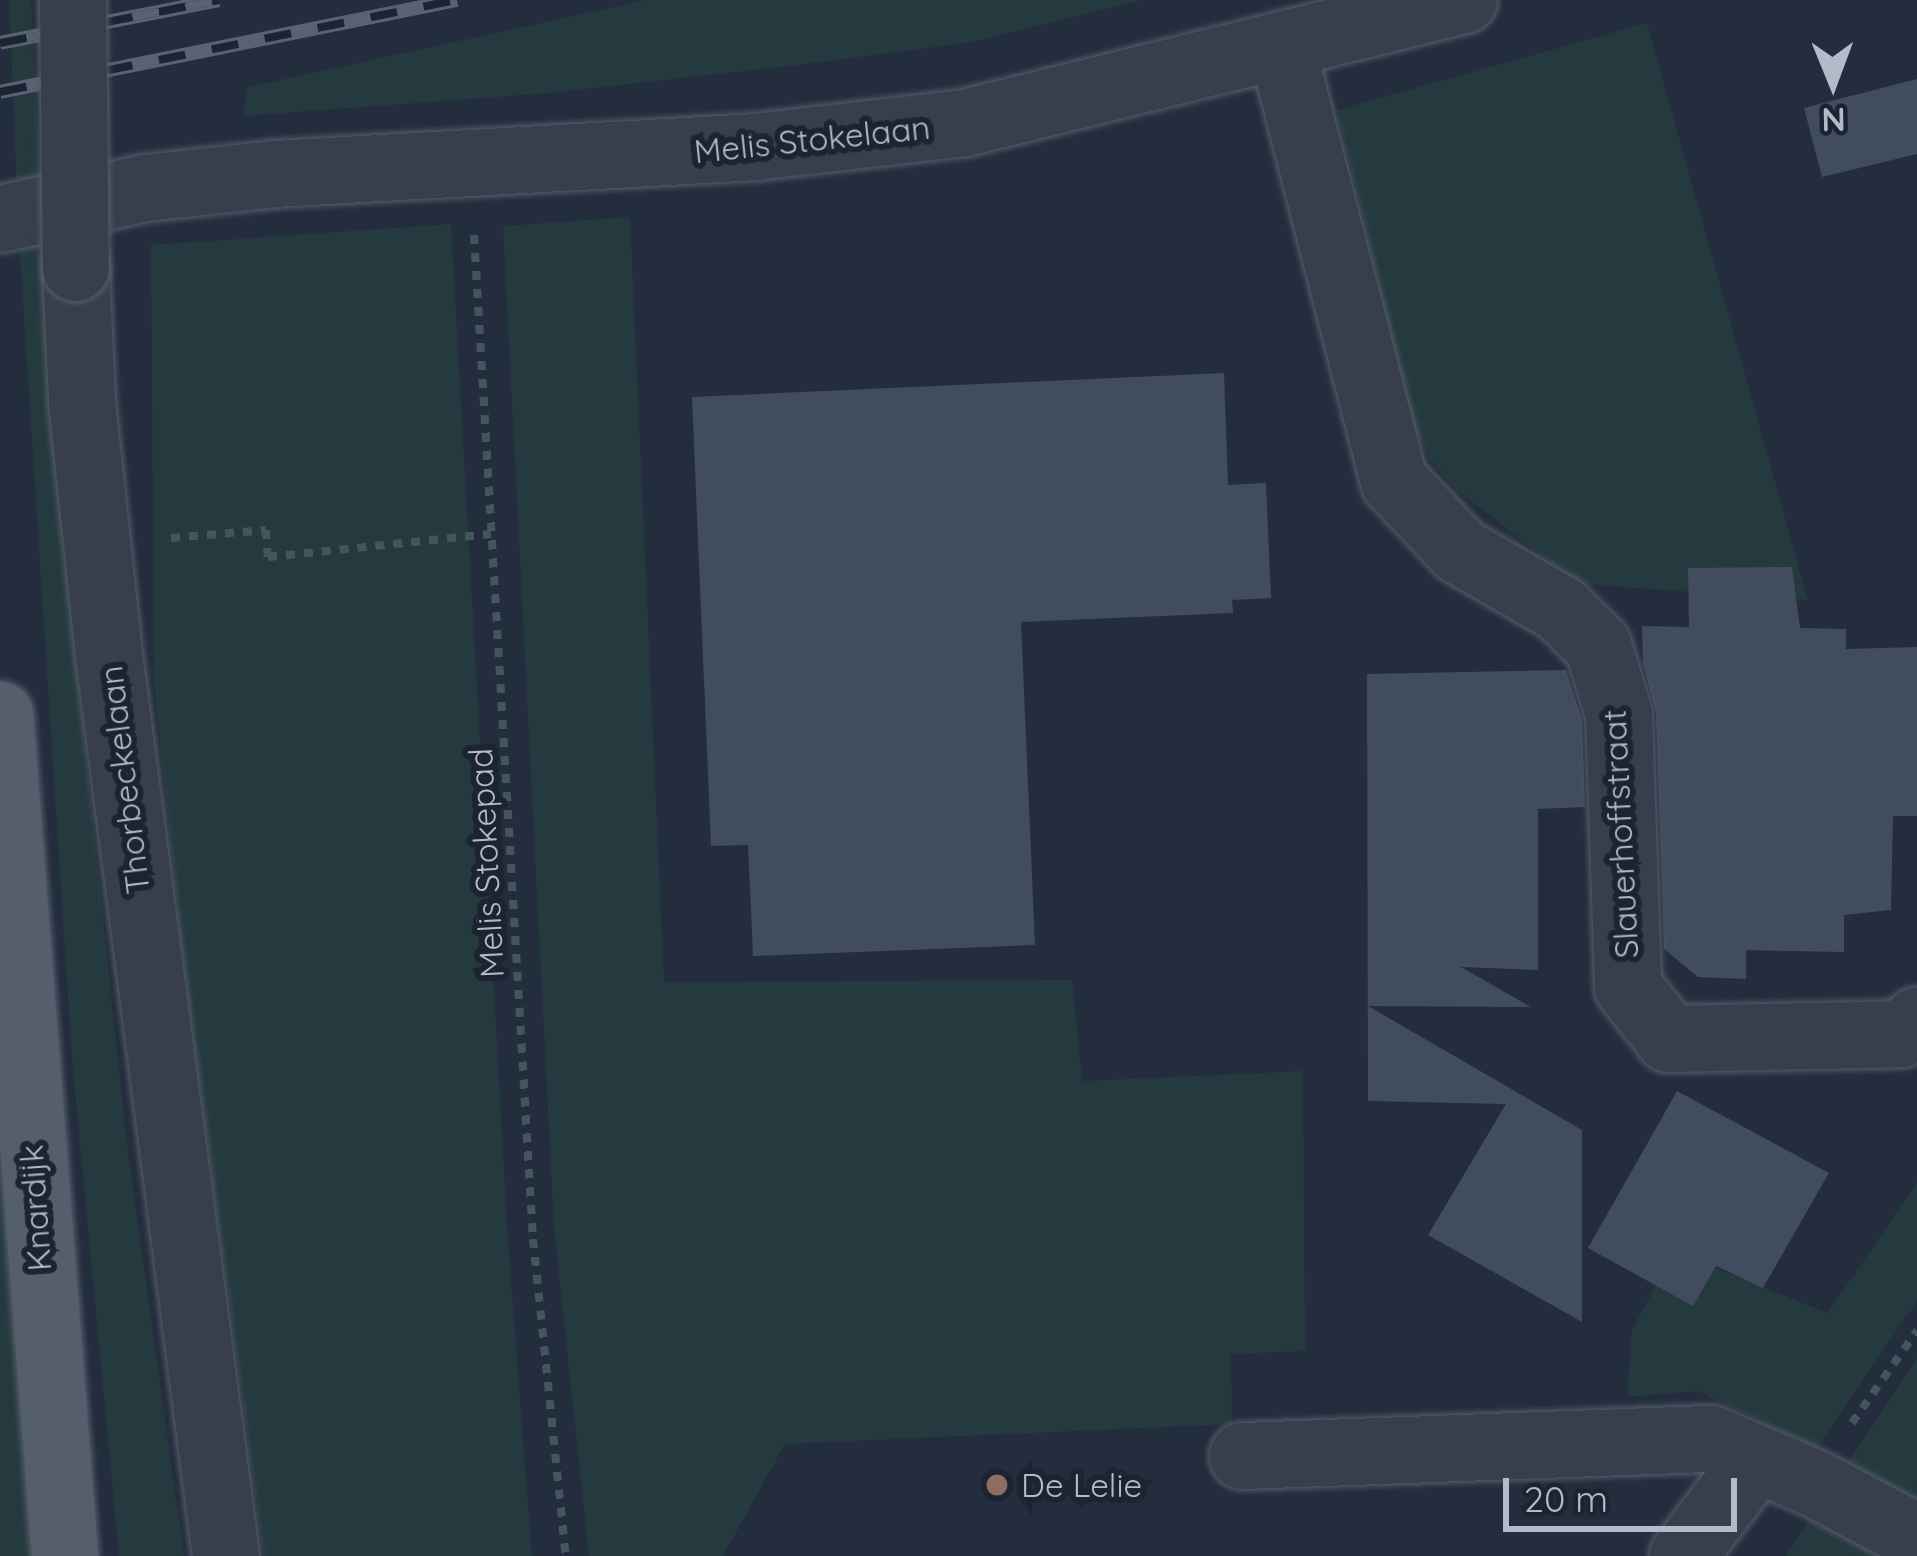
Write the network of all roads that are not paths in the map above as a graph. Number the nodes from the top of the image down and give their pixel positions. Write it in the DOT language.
graph roads {
  1 [pos="73,0"];
  2 [pos="1464,0"];
  3 [pos="1282,48"];
  4 [pos="0,219"];
  5 [pos="0,715"];
  6 [pos="1917,1021"];
  7 [pos="1243,1456"];
  8 [pos="1756,1459"];
  9 [pos="1917,1538"];
  10 [pos="65,1556"];
  11 [pos="226,1556"];
  12 [pos="1683,1556"];
  1 -- 11 [label="street, Thorbeckelaan, bridge"];
  2 -- 3 [label="street, Melis Stokelaan"];
  3 -- 4 [label="street, Melis Stokelaan"];
  3 -- 6 [label="street, Slauerhoffstraat"];
  5 -- 10 [label="main road, Knardijk"];
  7 -- 8 [label="street"];
  8 -- 9 [label="street"];
  8 -- 12 [label="street"];
}
